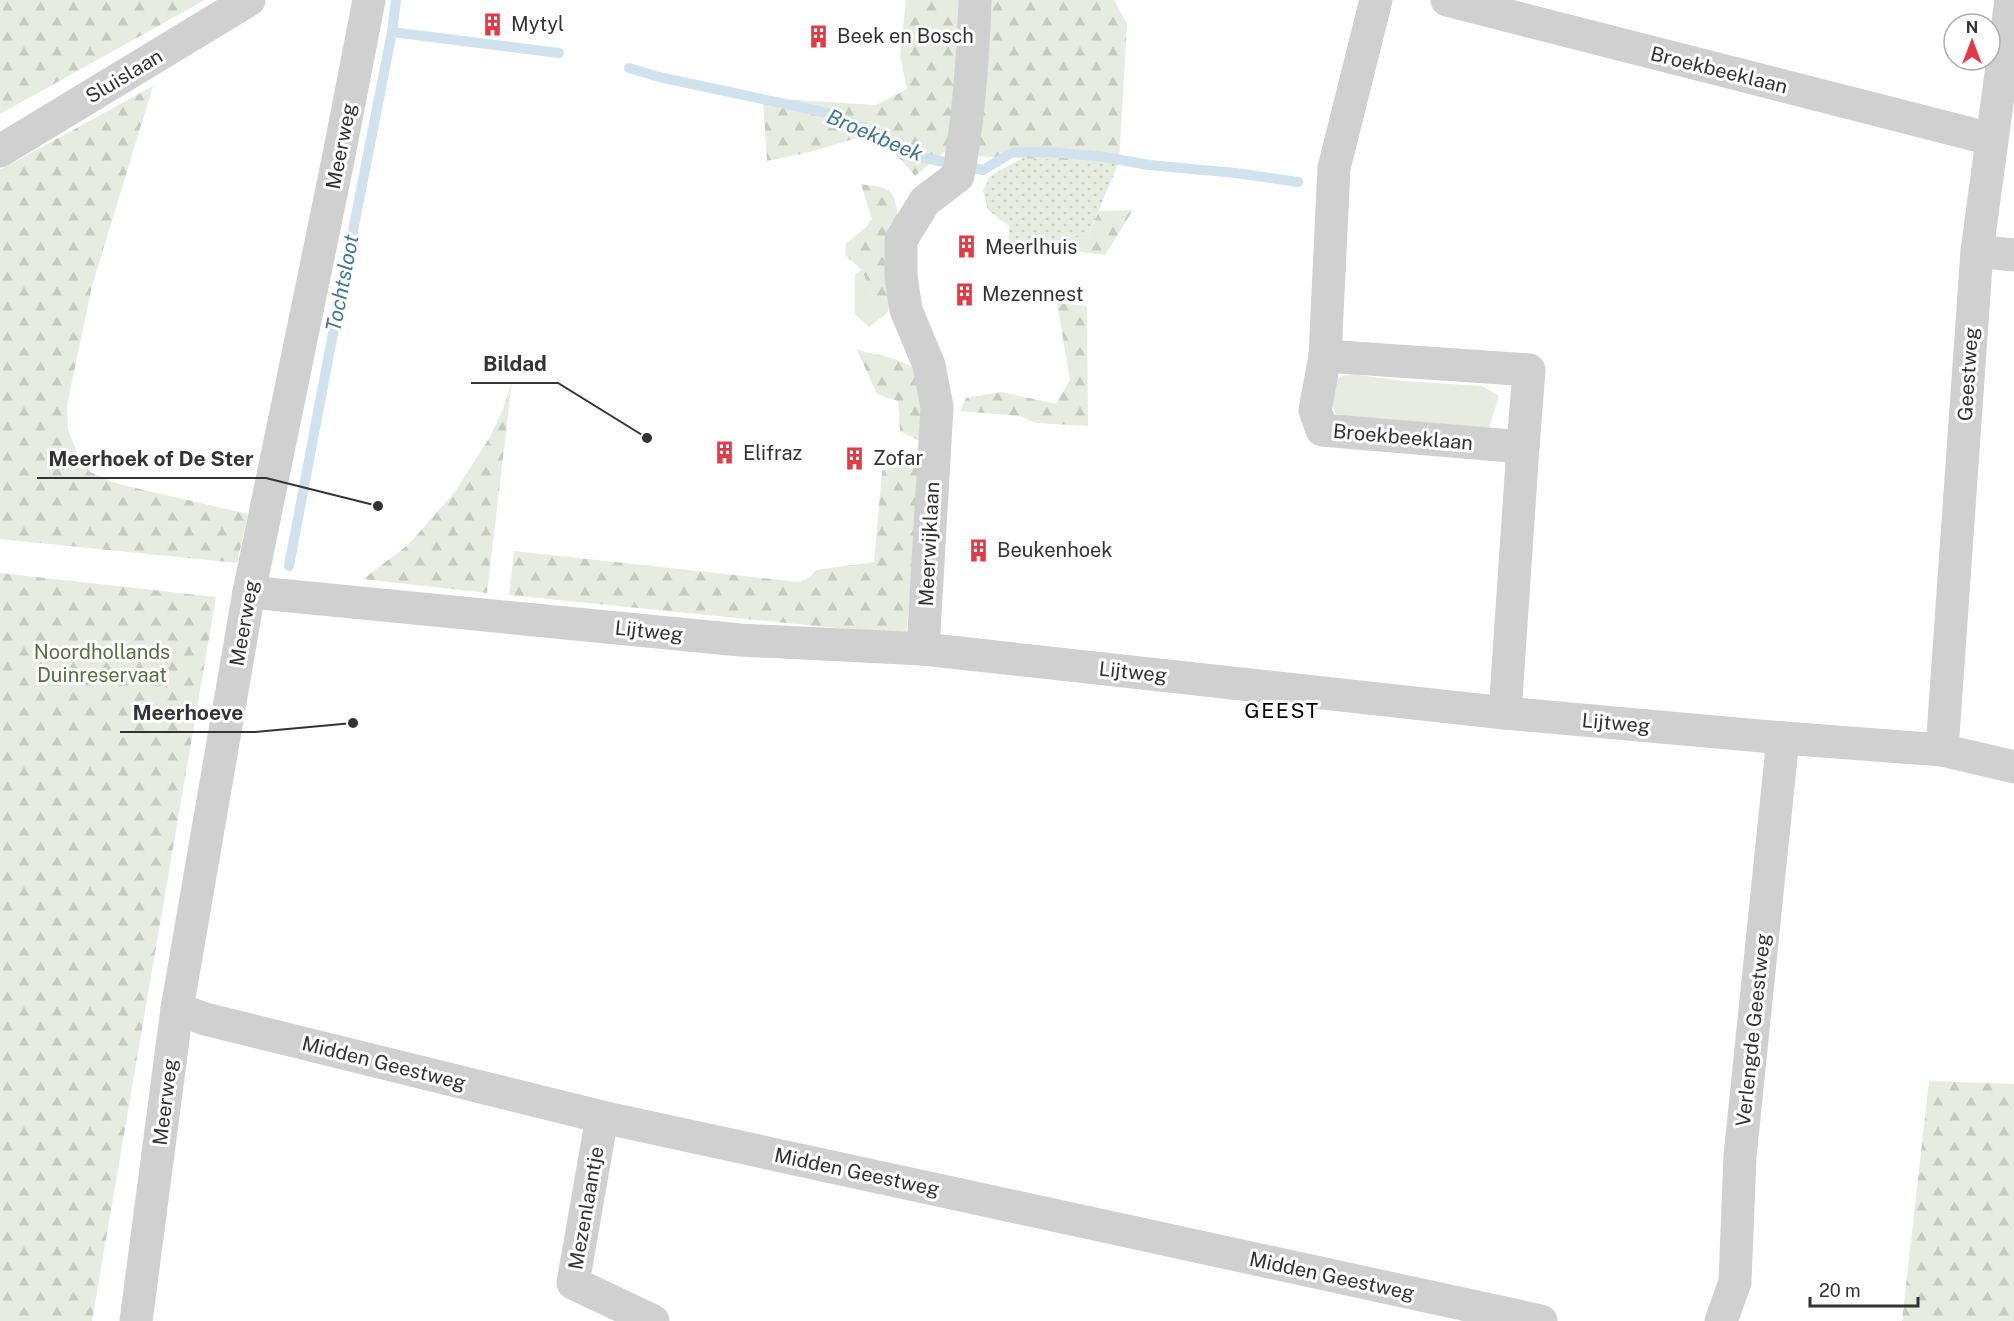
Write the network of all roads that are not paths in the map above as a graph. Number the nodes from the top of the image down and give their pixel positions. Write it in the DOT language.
graph roads {
  1 [pos="249,0"];
  2 [pos="369,0"];
  3 [pos="975,0"];
  4 [pos="1376,0"];
  5 [pos="1447,0"];
  6 [pos="2011,0"];
  7 [pos="1991,140"];
  8 [pos="0,151"];
  9 [pos="1977,251"];
  10 [pos="2014,255"];
  11 [pos="1325,356"];
  12 [pos="1523,447"];
  13 [pos="249,592"];
  14 [pos="923,649"];
  15 [pos="1504,713"];
  16 [pos="1783,738"];
  17 [pos="1942,750"];
  18 [pos="2014,767"];
  19 [pos="177,1009"];
  20 [pos="602,1117"];
  21 [pos="136,1321"];
  22 [pos="653,1321"];
  23 [pos="1541,1321"];
  24 [pos="1721,1321"];
  1 -- 8 [label="street, Sluislaan"];
  2 -- 13 [label="street, Meerweg"];
  3 -- 14 [label="street, Meerwijklaan"];
  4 -- 11 [label="street, Broekbeeklaan"];
  5 -- 7 [label="street, Broekbeeklaan"];
  6 -- 7 [label="street, Geestweg"];
  7 -- 9 [label="street, Geestweg"];
  9 -- 10 [label="street"];
  9 -- 17 [label="street, Geestweg"];
  11 -- 12 [label="street, Broekbeeklaan"];
  11 -- 12 [label="street"];
  12 -- 15 [label="street"];
  13 -- 14 [label="street, Lijtweg"];
  13 -- 19 [label="street, Meerweg"];
  14 -- 15 [label="street, Lijtweg"];
  15 -- 16 [label="street, Lijtweg"];
  16 -- 17 [label="street, Lijtweg"];
  16 -- 24 [label="street, Verlengde Geestweg"];
  17 -- 18 [label="street, Lijtweg"];
  19 -- 20 [label="street, Midden Geestweg"];
  19 -- 21 [label="street, Meerweg"];
  20 -- 22 [label="street, Mezenlaantje"];
  20 -- 23 [label="street, Midden Geestweg"];
}
